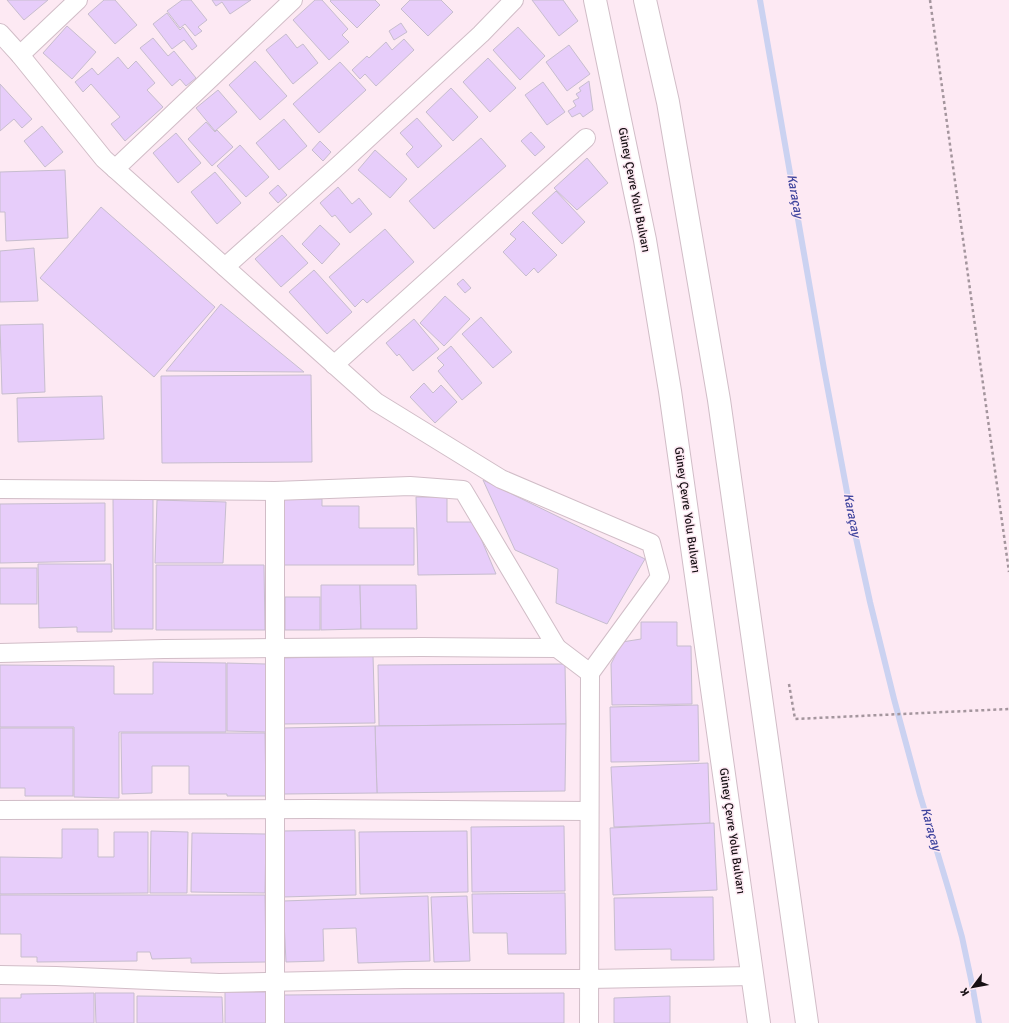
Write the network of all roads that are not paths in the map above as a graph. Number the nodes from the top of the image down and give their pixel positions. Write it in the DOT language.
graph roads {
  1 [pos="78,0"];
  2 [pos="293,0"];
  3 [pos="514,0"];
  4 [pos="595,0"];
  5 [pos="645,0"];
  6 [pos="0,33"];
  7 [pos="20,55"];
  8 [pos="586,138"];
  9 [pos="115,169"];
  10 [pos="225,267"];
  11 [pos="334,365"];
  12 [pos="0,490"];
  13 [pos="275,491"];
  14 [pos="275,648"];
  15 [pos="557,648"];
  16 [pos="0,653"];
  17 [pos="590,673"];
  18 [pos="274,809"];
  19 [pos="0,810"];
  20 [pos="589,811"];
  21 [pos="0,974"];
  22 [pos="753,976"];
  23 [pos="589,979"];
  24 [pos="275,982"];
  25 [pos="275,1023"];
  26 [pos="589,1023"];
  27 [pos="759,1023"];
  28 [pos="807,1023"];
  1 -- 7 [label="street"];
  2 -- 9 [label="street"];
  3 -- 10 [label="street"];
  4 -- 22 [label="highway, Güney Çevre Yolu Bulvarı"];
  5 -- 28 [label="highway"];
  6 -- 7 [label="street"];
  7 -- 9 [label="street"];
  8 -- 11 [label="street"];
  9 -- 10 [label="street"];
  10 -- 11 [label="street"];
  11 -- 17 [label="street"];
  12 -- 13 [label="street"];
  13 -- 14 [label="street"];
  13 -- 15 [label="street"];
  14 -- 15 [label="street"];
  14 -- 16 [label="street"];
  14 -- 18 [label="street"];
  15 -- 17 [label="street"];
  17 -- 20 [label="street"];
  18 -- 19 [label="street"];
  18 -- 20 [label="street"];
  18 -- 24 [label="street"];
  20 -- 23 [label="street"];
  21 -- 24 [label="street"];
  22 -- 23 [label="street"];
  22 -- 27 [label="highway, Güney Çevre Yolu Bulvarı"];
  23 -- 24 [label="street"];
  23 -- 26 [label="street"];
  24 -- 25 [label="street"];
}
